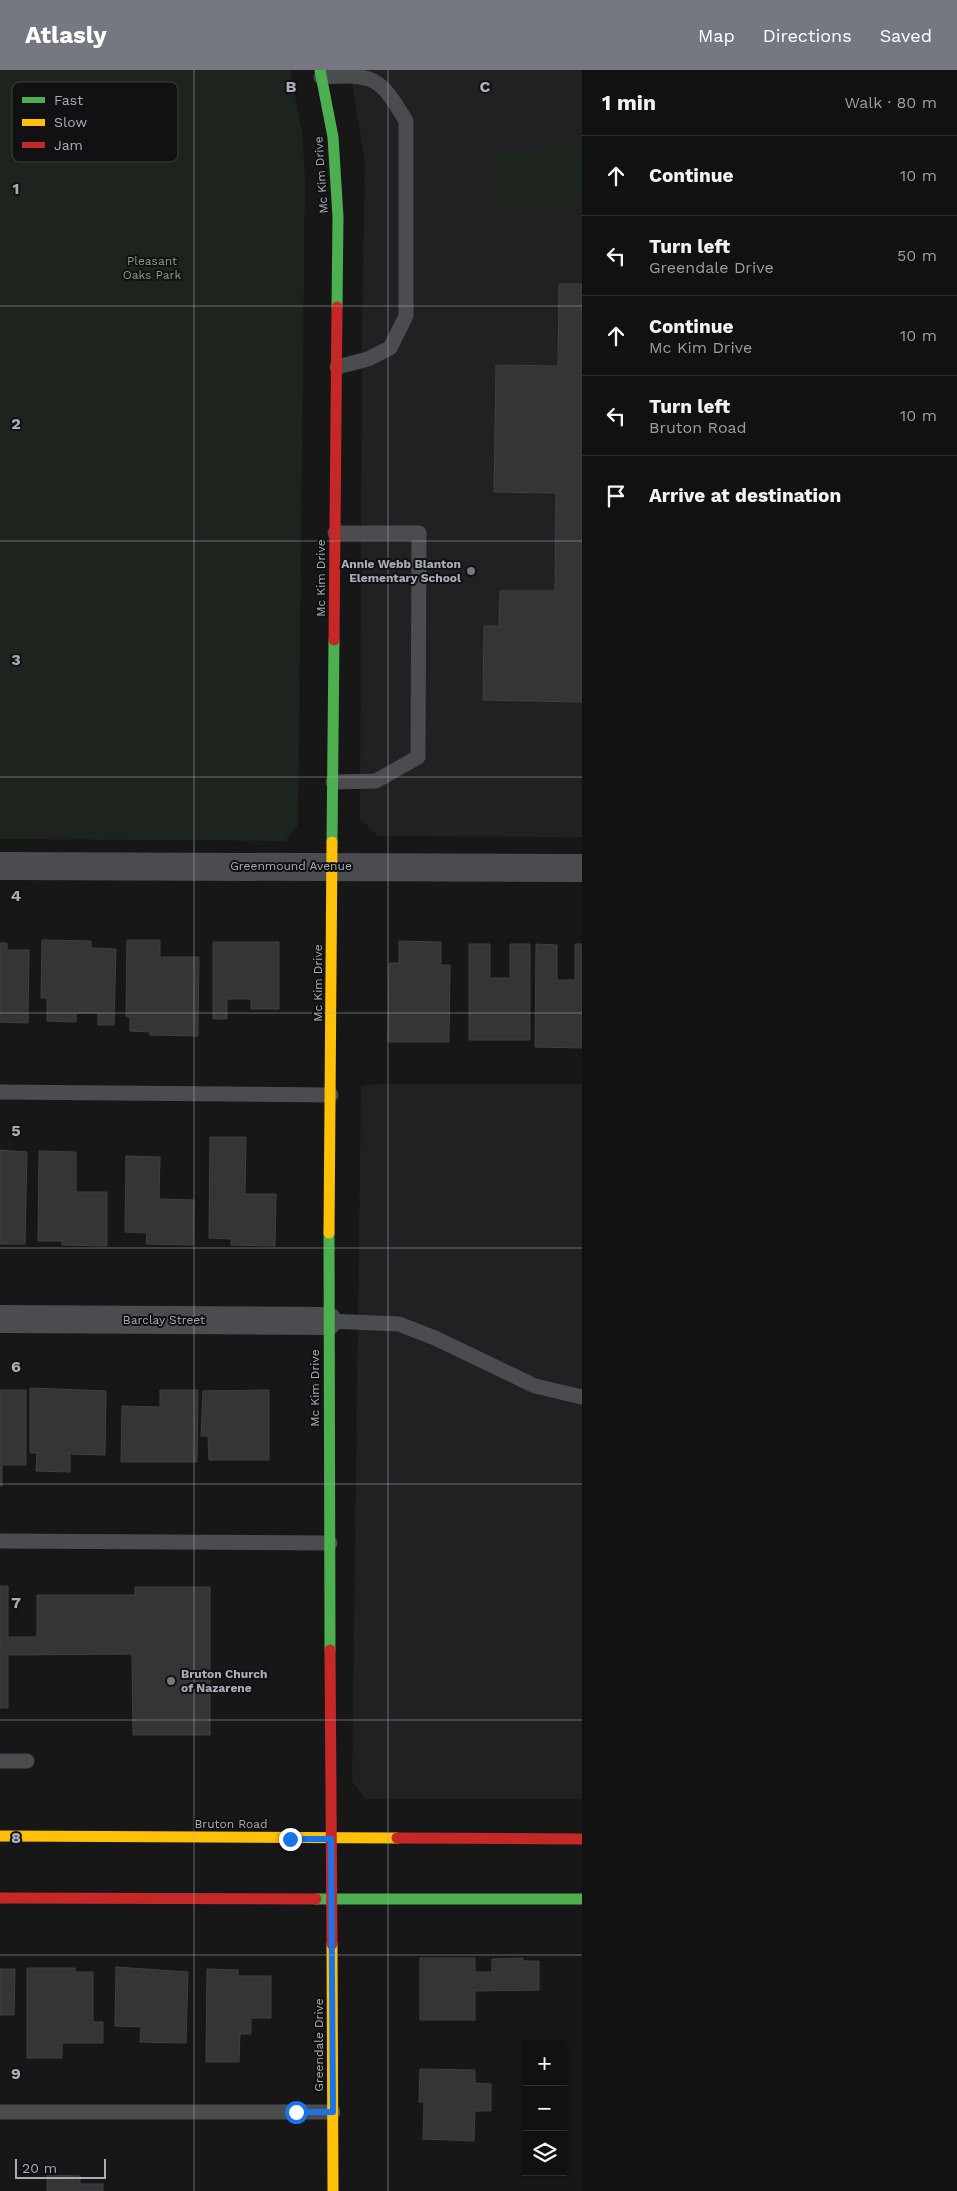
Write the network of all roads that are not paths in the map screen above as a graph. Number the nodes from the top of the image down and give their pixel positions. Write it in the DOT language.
graph roads {
  1 [pos="320,73"];
  2 [pos="336,367"];
  3 [pos="335,533"];
  4 [pos="333,782"];
  5 [pos="0,866"];
  6 [pos="332,866"];
  7 [pos="582,868"];
  8 [pos="0,1092"];
  9 [pos="331,1095"];
  10 [pos="0,1319"];
  11 [pos="328,1321"];
  12 [pos="582,1397"];
  13 [pos="0,1541"];
  14 [pos="330,1543"];
  15 [pos="0,1761"];
  16 [pos="28,1761"];
  17 [pos="0,1836"];
  18 [pos="331,1839"];
  19 [pos="582,1839"];
  20 [pos="0,1898"];
  21 [pos="331,1898"];
  22 [pos="582,1899"];
  23 [pos="0,2112"];
  24 [pos="333,2112"];
  25 [pos="333,2191"];
  1 -- 2 [label="street, Mc Kim Drive"];
  1 -- 2 [label="lane"];
  2 -- 3 [label="street, Mc Kim Drive"];
  3 -- 4 [label="street, Mc Kim Drive"];
  3 -- 4 [label="lane"];
  4 -- 6 [label="street, Mc Kim Drive"];
  5 -- 6 [label="street, Greenmound Avenue"];
  6 -- 7 [label="street, Greenmound Avenue"];
  6 -- 9 [label="street, Mc Kim Drive"];
  8 -- 9 [label="lane"];
  9 -- 11 [label="street, Mc Kim Drive"];
  10 -- 11 [label="street, Barclay Street"];
  11 -- 12 [label="lane"];
  11 -- 14 [label="street, Mc Kim Drive"];
  13 -- 14 [label="lane"];
  14 -- 18 [label="street, Mc Kim Drive"];
  15 -- 16 [label="lane"];
  17 -- 18 [label="street, Bruton Road"];
  18 -- 19 [label="street, Bruton Road"];
  18 -- 21 [label="street, Mc Kim Drive"];
  20 -- 21 [label="street"];
  21 -- 22 [label="street"];
  21 -- 24 [label="street, Greendale Drive"];
  23 -- 24 [label="lane"];
  24 -- 25 [label="street, Greendale Drive"];
}
